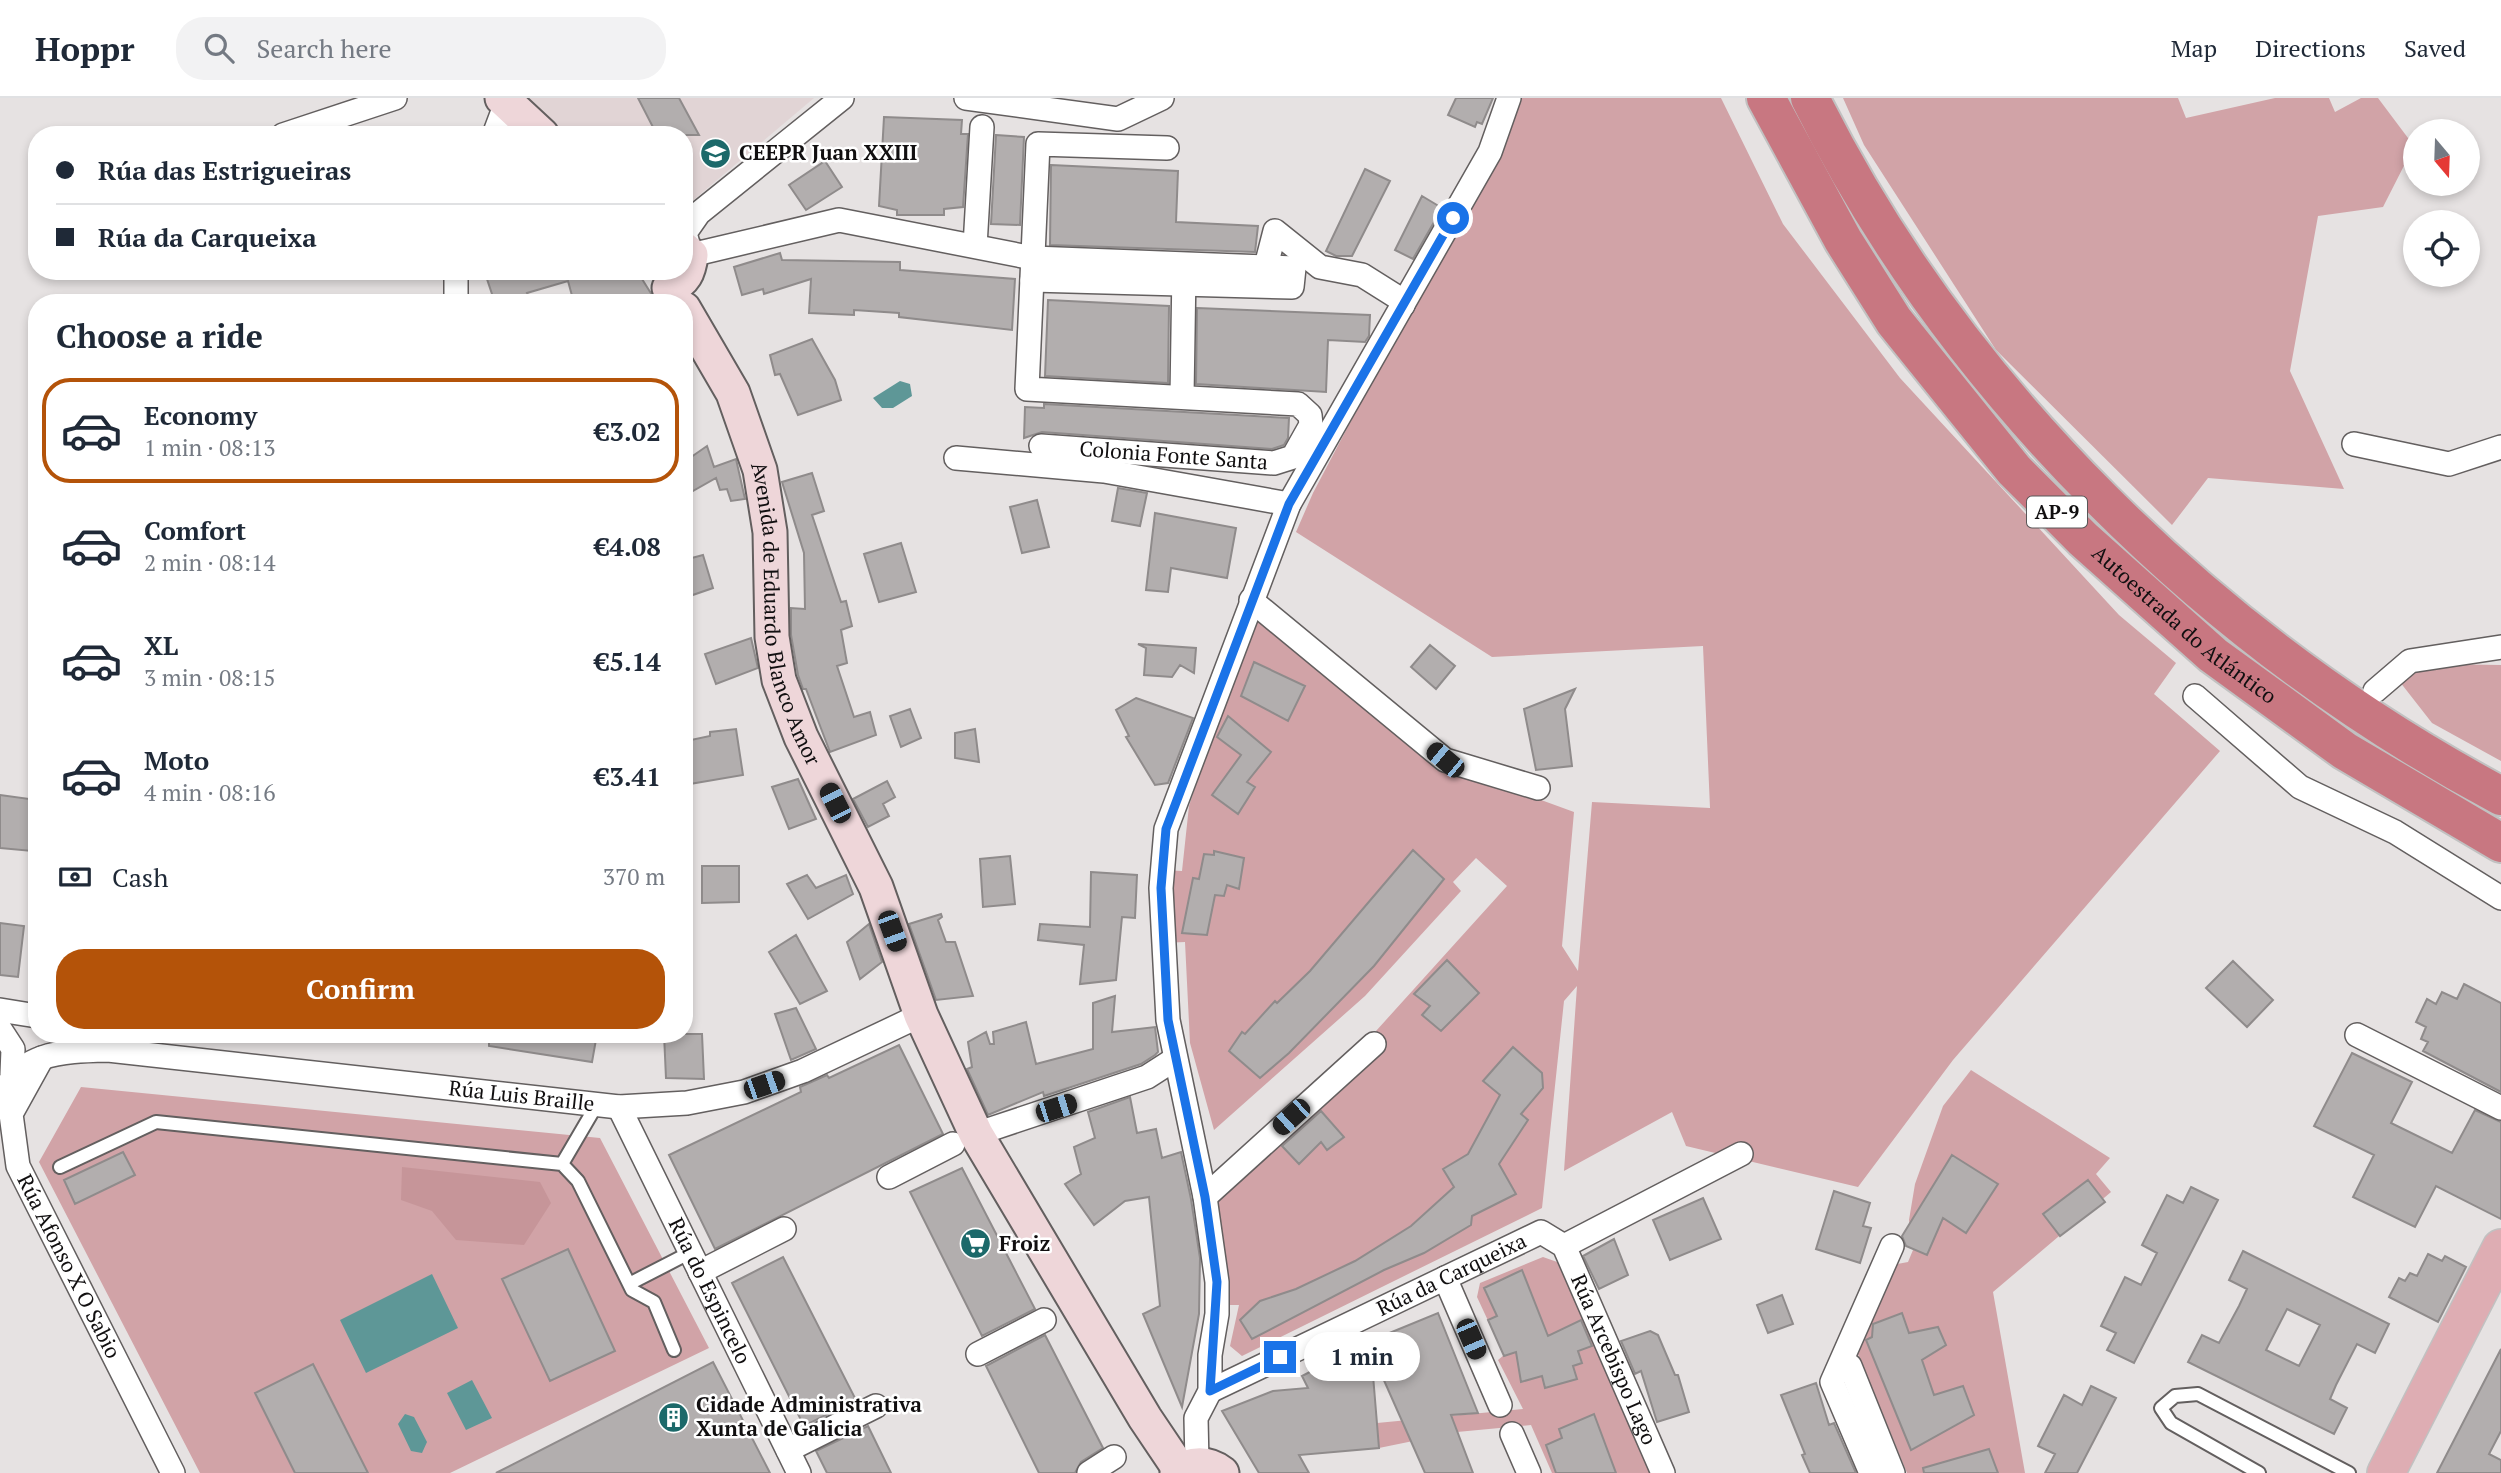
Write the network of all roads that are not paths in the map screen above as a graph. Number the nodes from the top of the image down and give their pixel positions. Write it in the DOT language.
graph roads {
  1 [pos="395,98"];
  2 [pos="842,98"];
  3 [pos="966,98"];
  4 [pos="1162,98"];
  5 [pos="1509,98"];
  6 [pos="1766,98"];
  7 [pos="1811,98"];
  8 [pos="504,101"];
  9 [pos="310,126"];
  10 [pos="497,126"];
  11 [pos="532,126"];
  12 [pos="982,127"];
  13 [pos="1167,148"];
  14 [pos="693,222"];
  15 [pos="975,246"];
  16 [pos="693,251"];
  17 [pos="1266,266"];
  18 [pos="1033,269"];
  19 [pos="1184,274"];
  20 [pos="1403,305"];
  21 [pos="693,326"];
  22 [pos="1182,396"];
  23 [pos="2354,444"];
  24 [pos="1041,446"];
  25 [pos="2501,447"];
  26 [pos="956,458"];
  27 [pos="1289,504"];
  28 [pos="1251,600"];
  29 [pos="2501,647"];
  30 [pos="2375,691"];
  31 [pos="2195,696"];
  32 [pos="1538,788"];
  33 [pos="2492,791"];
  34 [pos="2501,843"];
  35 [pos="2501,898"];
  36 [pos="0,1010"];
  37 [pos="920,1014"];
  38 [pos="28,1015"];
  39 [pos="0,1029"];
  40 [pos="2357,1035"];
  41 [pos="99,1043"];
  42 [pos="112,1043"];
  43 [pos="1374,1044"];
  44 [pos="42,1058"];
  45 [pos="1175,1059"];
  46 [pos="12,1074"];
  47 [pos="0,1104"];
  48 [pos="596,1106"];
  49 [pos="619,1107"];
  50 [pos="2501,1108"];
  51 [pos="965,1139"];
  52 [pos="1741,1154"];
  53 [pos="0,1157"];
  54 [pos="562,1164"];
  55 [pos="60,1167"];
  56 [pos="889,1177"];
  57 [pos="1205,1197"];
  58 [pos="784,1229"];
  59 [pos="1564,1246"];
  60 [pos="1892,1246"];
  61 [pos="2501,1248"];
  62 [pos="695,1262"];
  63 [pos="1445,1278"];
  64 [pos="629,1284"];
  65 [pos="1044,1320"];
  66 [pos="674,1350"];
  67 [pos="978,1354"];
  68 [pos="1850,1366"];
  69 [pos="1210,1391"];
  70 [pos="1500,1405"];
  71 [pos="876,1406"];
  72 [pos="1512,1434"];
  73 [pos="788,1450"];
  74 [pos="1114,1457"];
  75 [pos="1194,1470"];
  76 [pos="157,1473"];
  77 [pos="173,1473"];
  78 [pos="799,1473"];
  79 [pos="1089,1473"];
  80 [pos="1529,1473"];
  81 [pos="1663,1473"];
  82 [pos="1871,1473"];
  83 [pos="1893,1473"];
  84 [pos="2259,1473"];
  85 [pos="2349,1473"];
  86 [pos="2386,1473"];
  1 -- 9 [label="street"];
  2 -- 14 [label="street"];
  3 -- 4 [label="street"];
  5 -- 20 [label="street"];
  6 -- 34 [label="highway, Autoestrada do Atlántico / AP-9"];
  7 -- 33 [label="highway, Autoestrada do Atlántico / AP-9"];
  8 -- 10 [label="street"];
  8 -- 11 [label="street"];
  12 -- 15 [label="street"];
  13 -- 18 [label="street, Colonia Fonte Santa"];
  15 -- 16 [label="street"];
  15 -- 18 [label="street"];
  17 -- 19 [label="street"];
  17 -- 19 [label="street"];
  17 -- 20 [label="street"];
  18 -- 19 [label="street"];
  18 -- 22 [label="street, Colonia Fonte Santa"];
  19 -- 22 [label="street"];
  20 -- 27 [label="street"];
  21 -- 37 [label="street, Avenida de Eduardo Blanco Amor"];
  22 -- 24 [label="street, Colonia Fonte Santa"];
  23 -- 25 [label="street"];
  26 -- 27 [label="street"];
  27 -- 28 [label="street"];
  28 -- 32 [label="street"];
  28 -- 45 [label="street"];
  29 -- 30 [label="street"];
  31 -- 35 [label="street"];
  36 -- 38 [label="street"];
  37 -- 49 [label="street, Rúa Luis Braille"];
  37 -- 51 [label="street, Avenida de Eduardo Blanco Amor"];
  39 -- 46 [label="street"];
  40 -- 50 [label="street"];
  41 -- 44 [label="street"];
  42 -- 48 [label="street, Rúa Luis Braille"];
  43 -- 57 [label="street"];
  44 -- 46 [label="street"];
  44 -- 77 [label="street, Rúa Afonso X O Sabio"];
  45 -- 51 [label="street"];
  45 -- 57 [label="street"];
  46 -- 47 [label="street"];
  48 -- 49 [label="street, Rúa Luis Braille"];
  48 -- 54 [label="lane"];
  49 -- 62 [label="street, Rúa do Espincelo"];
  51 -- 56 [label="street"];
  51 -- 75 [label="street, Avenida de Eduardo Blanco Amor"];
  52 -- 59 [label="street"];
  53 -- 76 [label="street, Rúa Afonso X O Sabio"];
  54 -- 55 [label="lane"];
  54 -- 64 [label="lane"];
  57 -- 69 [label="street"];
  58 -- 62 [label="street"];
  59 -- 63 [label="street, Rúa da Carqueixa"];
  59 -- 81 [label="street, Rúa Arcebispo Lago"];
  60 -- 82 [label="street"];
  61 -- 86 [label="main road"];
  62 -- 64 [label="lane"];
  62 -- 73 [label="street, Rúa do Espincelo"];
  63 -- 69 [label="street, Rúa da Carqueixa"];
  63 -- 70 [label="street"];
  64 -- 66 [label="lane"];
  65 -- 67 [label="street"];
  68 -- 83 [label="street"];
  69 -- 75 [label="street"];
  71 -- 73 [label="street"];
  72 -- 80 [label="street"];
  73 -- 78 [label="street, Rúa do Espincelo"];
  74 -- 79 [label="street"];
  84 -- 85 [label="lane"];
}
